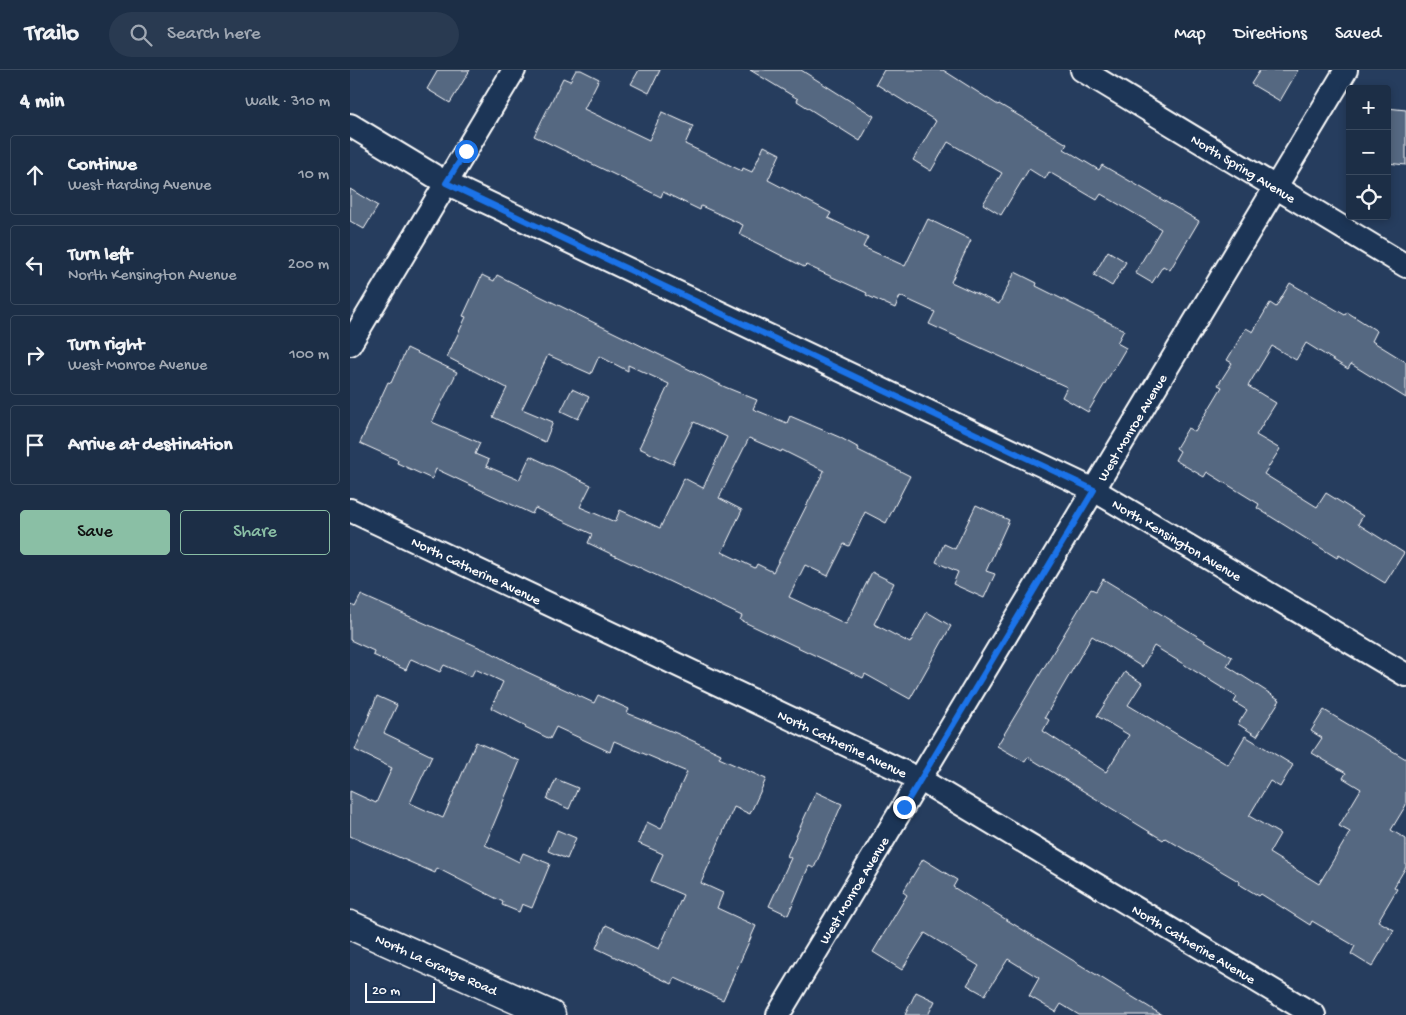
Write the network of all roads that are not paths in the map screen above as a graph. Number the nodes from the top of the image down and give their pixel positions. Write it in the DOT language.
graph roads {
  1 [pos="514,70"];
  2 [pos="1082,70"];
  3 [pos="1346,70"];
  4 [pos="350,125"];
  5 [pos="446,183"];
  6 [pos="1275,186"];
  7 [pos="1406,266"];
  8 [pos="350,344"];
  9 [pos="1094,490"];
  10 [pos="350,510"];
  11 [pos="1406,675"];
  12 [pos="921,780"];
  13 [pos="350,925"];
  14 [pos="551,1015"];
  15 [pos="778,1015"];
  16 [pos="1314,1015"];
  1 -- 5 [label="street"];
  2 -- 6 [label="street, North Spring Avenue"];
  3 -- 6 [label="street, West Monroe Avenue"];
  4 -- 5 [label="street, North Kensington Avenue"];
  5 -- 8 [label="street"];
  5 -- 9 [label="street, North Kensington Avenue"];
  6 -- 7 [label="street, North Spring Avenue"];
  6 -- 9 [label="street, West Monroe Avenue"];
  9 -- 11 [label="street, North Kensington Avenue"];
  9 -- 12 [label="street, West Monroe Avenue"];
  10 -- 12 [label="street, North Catherine Avenue"];
  12 -- 15 [label="street, West Monroe Avenue"];
  12 -- 16 [label="street, North Catherine Avenue"];
  13 -- 14 [label="main road, North La Grange Road"];
}
